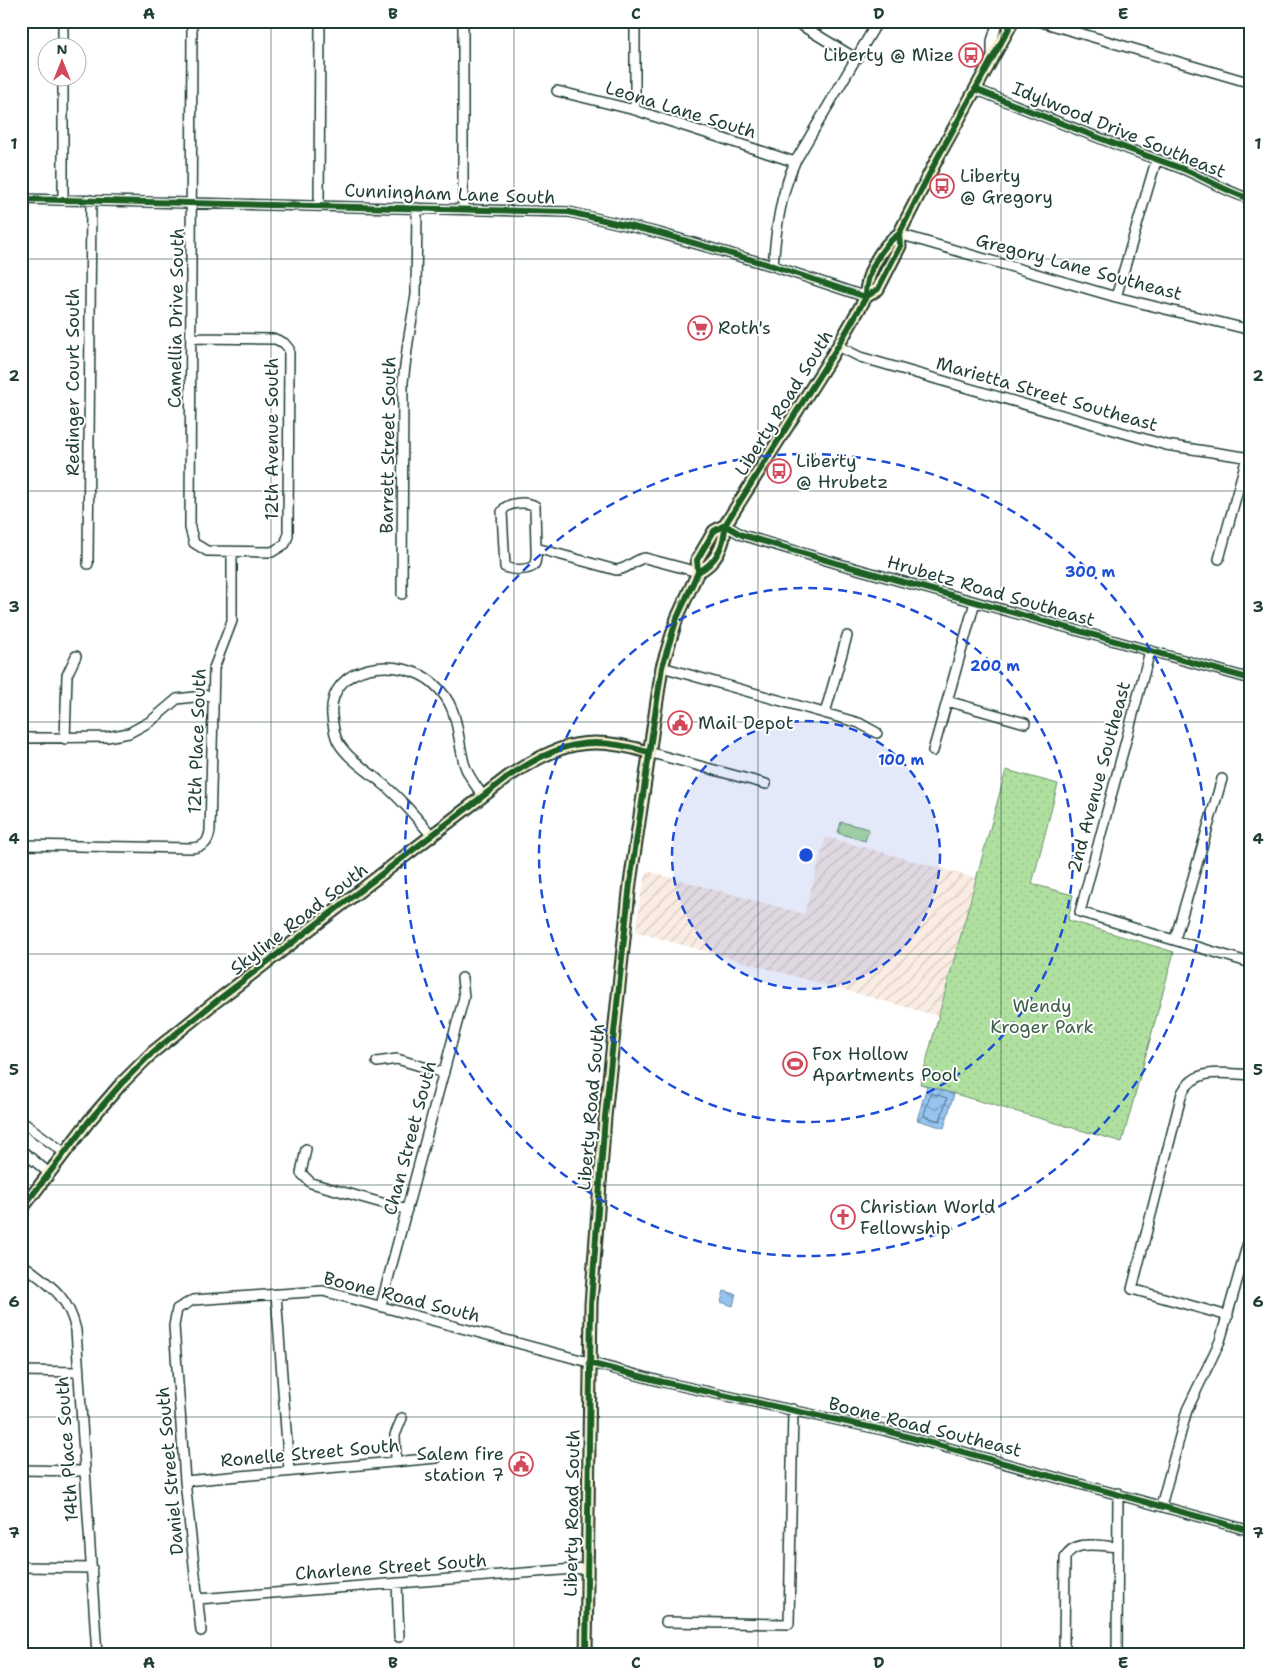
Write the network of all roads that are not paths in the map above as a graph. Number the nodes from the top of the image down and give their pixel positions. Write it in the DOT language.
graph roads {
  1 [pos="63,21"];
  2 [pos="192,21"];
  3 [pos="320,21"];
  4 [pos="463,21"];
  5 [pos="635,21"];
  6 [pos="794,21"];
  7 [pos="878,21"];
  8 [pos="998,21"];
  9 [pos="1013,21"];
  10 [pos="1038,21"];
  11 [pos="63,38"];
  12 [pos="992,58"];
  13 [pos="857,59"];
  14 [pos="1251,83"];
  15 [pos="63,88"];
  16 [pos="975,89"];
  17 [pos="557,92"];
  18 [pos="635,110"];
  19 [pos="1156,161"];
  20 [pos="795,162"];
  21 [pos="21,199"];
  22 [pos="1251,199"];
  23 [pos="63,200"];
  24 [pos="91,200"];
  25 [pos="193,202"];
  26 [pos="319,205"];
  27 [pos="417,208"];
  28 [pos="463,208"];
  29 [pos="899,234"];
  30 [pos="774,266"];
  31 [pos="866,297"];
  32 [pos="1116,297"];
  33 [pos="1251,330"];
  34 [pos="192,338"];
  35 [pos="838,346"];
  36 [pos="1249,457"];
  37 [pos="726,525"];
  38 [pos="536,548"];
  39 [pos="232,552"];
  40 [pos="1219,559"];
  41 [pos="88,564"];
  42 [pos="698,572"];
  43 [pos="402,594"];
  44 [pos="976,602"];
  45 [pos="847,636"];
  46 [pos="1150,651"];
  47 [pos="76,656"];
  48 [pos="662,666"];
  49 [pos="1251,679"];
  50 [pos="211,695"];
  51 [pos="947,701"];
  52 [pos="824,713"];
  53 [pos="1026,723"];
  54 [pos="876,734"];
  55 [pos="21,738"];
  56 [pos="65,739"];
  57 [pos="933,751"];
  58 [pos="648,752"];
  59 [pos="1222,779"];
  60 [pos="766,784"];
  61 [pos="483,796"];
  62 [pos="432,836"];
  63 [pos="21,846"];
  64 [pos="1175,939"];
  65 [pos="1251,963"];
  66 [pos="462,978"];
  67 [pos="377,1062"];
  68 [pos="444,1073"];
  69 [pos="1251,1075"];
  70 [pos="21,1122"];
  71 [pos="306,1149"];
  72 [pos="21,1150"];
  73 [pos="65,1153"];
  74 [pos="50,1173"];
  75 [pos="21,1210"];
  76 [pos="407,1210"];
  77 [pos="1251,1232"];
  78 [pos="21,1263"];
  79 [pos="276,1294"];
  80 [pos="381,1305"];
  81 [pos="177,1309"];
  82 [pos="1228,1316"];
  83 [pos="588,1363"];
  84 [pos="21,1371"];
  85 [pos="79,1372"];
  86 [pos="793,1409"];
  87 [pos="402,1418"];
  88 [pos="437,1458"];
  89 [pos="396,1461"];
  90 [pos="21,1470"];
  91 [pos="289,1471"];
  92 [pos="83,1472"];
  93 [pos="185,1481"];
  94 [pos="1118,1493"];
  95 [pos="1161,1506"];
  96 [pos="1251,1531"];
  97 [pos="1118,1547"];
  98 [pos="21,1567"];
  99 [pos="92,1568"];
  100 [pos="588,1568"];
  101 [pos="397,1583"];
  102 [pos="198,1599"];
  103 [pos="666,1622"];
  104 [pos="201,1631"];
  105 [pos="399,1637"];
  106 [pos="97,1655"];
  107 [pos="586,1655"];
  108 [pos="1071,1655"];
  109 [pos="1117,1655"];
  1 -- 11 [label="street"];
  2 -- 25 [label="street, Camellia Drive South"];
  3 -- 26 [label="street"];
  4 -- 28 [label="street"];
  5 -- 18 [label="street"];
  6 -- 13 [label="street"];
  7 -- 13 [label="street"];
  8 -- 12 [label="street"];
  9 -- 12 [label="main road, Liberty Road South"];
  10 -- 14 [label="street"];
  12 -- 16 [label="main road, Liberty Road South"];
  13 -- 20 [label="street"];
  15 -- 23 [label="street"];
  16 -- 19 [label="street, Idylwood Drive Southeast"];
  16 -- 29 [label="main road, Liberty Road South"];
  17 -- 18 [label="street, Leona Lane South"];
  18 -- 20 [label="street, Leona Lane South"];
  19 -- 22 [label="street, Idylwood Drive Southeast"];
  19 -- 32 [label="street"];
  20 -- 30 [label="street"];
  21 -- 23 [label="street, Cunningham Lane South"];
  23 -- 24 [label="street, Cunningham Lane South"];
  24 -- 25 [label="street, Cunningham Lane South"];
  24 -- 41 [label="street, Redinger Court South"];
  25 -- 26 [label="street, Cunningham Lane South"];
  25 -- 34 [label="street, Camellia Drive South"];
  26 -- 27 [label="street, Cunningham Lane South"];
  27 -- 28 [label="street, Cunningham Lane South"];
  27 -- 43 [label="street, Barrett Street South"];
  28 -- 30 [label="street, Cunningham Lane South"];
  29 -- 31 [label="main road, Liberty Road South"];
  29 -- 32 [label="street, Gregory Lane Southeast"];
  30 -- 31 [label="street, Cunningham Lane South"];
  31 -- 35 [label="main road, Liberty Road South"];
  32 -- 33 [label="street, Gregory Lane Southeast"];
  34 -- 39 [label="street, Camellia Drive South"];
  34 -- 39 [label="street, 12th Avenue South"];
  35 -- 36 [label="street, Marietta Street Southeast"];
  35 -- 37 [label="main road, Liberty Road South"];
  36 -- 40 [label="street"];
  37 -- 42 [label="main road, Liberty Road South"];
  37 -- 44 [label="street, Hrubetz Road Southeast"];
  38 -- 38 [label="street"];
  38 -- 42 [label="street"];
  39 -- 50 [label="street, 12th Place South"];
  42 -- 48 [label="main road, Liberty Road South"];
  44 -- 46 [label="street, Hrubetz Road Southeast"];
  44 -- 51 [label="street"];
  45 -- 52 [label="street"];
  46 -- 49 [label="street, Hrubetz Road Southeast"];
  46 -- 64 [label="street, 2nd Avenue Southeast"];
  47 -- 56 [label="street"];
  48 -- 52 [label="street"];
  48 -- 58 [label="main road, Liberty Road South"];
  50 -- 56 [label="street"];
  50 -- 63 [label="street, 12th Place South"];
  51 -- 53 [label="street"];
  51 -- 57 [label="street"];
  52 -- 54 [label="street"];
  55 -- 56 [label="street"];
  58 -- 60 [label="street"];
  58 -- 61 [label="main road, Skyline Road South"];
  58 -- 83 [label="main road, Liberty Road South"];
  59 -- 64 [label="street"];
  61 -- 62 [label="main road, Skyline Road South"];
  61 -- 62 [label="street"];
  62 -- 73 [label="main road, Skyline Road South"];
  64 -- 65 [label="street"];
  66 -- 68 [label="street, Chan Street South"];
  67 -- 68 [label="street"];
  68 -- 76 [label="street, Chan Street South"];
  69 -- 82 [label="street"];
  70 -- 73 [label="street"];
  71 -- 76 [label="street"];
  72 -- 74 [label="street"];
  73 -- 74 [label="main road, Skyline Road South"];
  74 -- 75 [label="main road, Skyline Road South"];
  76 -- 80 [label="street, Chan Street South"];
  77 -- 82 [label="street"];
  78 -- 85 [label="street, 14th Place South"];
  79 -- 80 [label="street, Boone Road South"];
  79 -- 81 [label="street, Boone Road South"];
  79 -- 91 [label="street"];
  80 -- 83 [label="street, Boone Road South"];
  81 -- 93 [label="street, Daniel Street South"];
  82 -- 95 [label="street"];
  83 -- 86 [label="street, Boone Road Southeast"];
  83 -- 100 [label="main road, Liberty Road South"];
  84 -- 85 [label="street"];
  85 -- 92 [label="street, 14th Place South"];
  86 -- 94 [label="street, Boone Road Southeast"];
  86 -- 103 [label="street"];
  87 -- 89 [label="street"];
  88 -- 89 [label="street, Ronelle Street South"];
  89 -- 91 [label="street, Ronelle Street South"];
  90 -- 92 [label="street"];
  91 -- 93 [label="street, Ronelle Street South"];
  92 -- 99 [label="street, 14th Place South"];
  93 -- 102 [label="street, Daniel Street South"];
  94 -- 95 [label="street, Boone Road Southeast"];
  94 -- 97 [label="street"];
  95 -- 96 [label="street, Boone Road Southeast"];
  97 -- 108 [label="street"];
  97 -- 109 [label="street"];
  98 -- 99 [label="street"];
  99 -- 106 [label="street, 14th Place South"];
  100 -- 101 [label="street, Charlene Street South"];
  100 -- 107 [label="main road, Liberty Road South"];
  101 -- 102 [label="street, Charlene Street South"];
  101 -- 105 [label="street"];
  102 -- 104 [label="street, Daniel Street South"];
}
